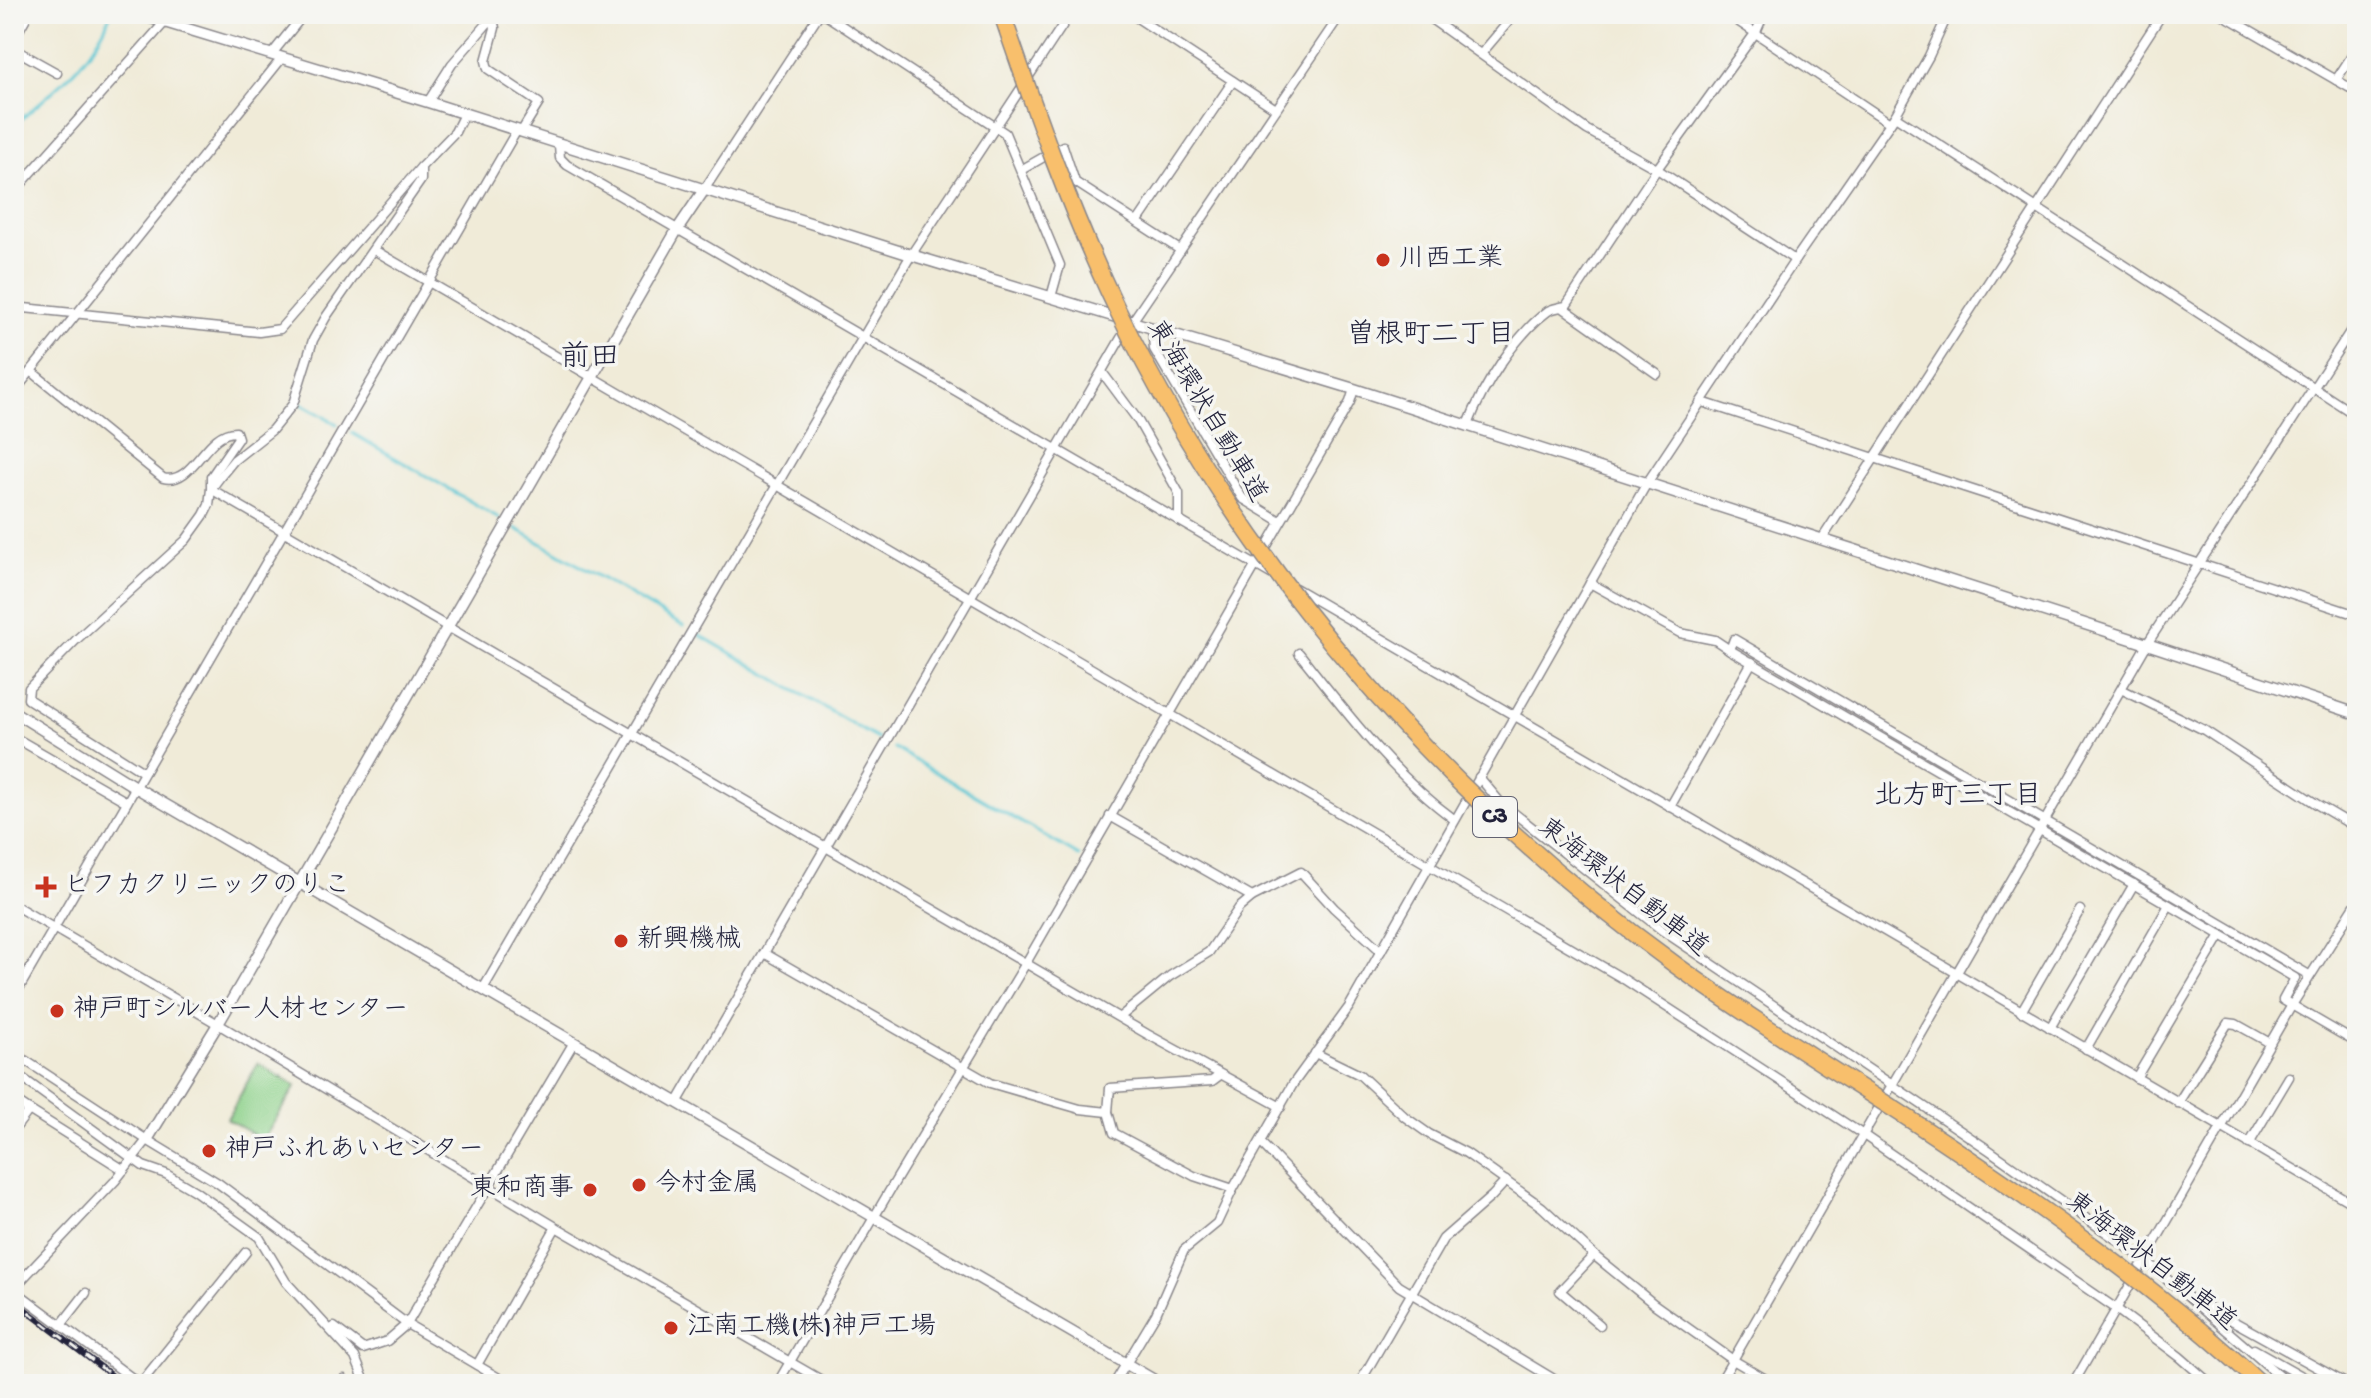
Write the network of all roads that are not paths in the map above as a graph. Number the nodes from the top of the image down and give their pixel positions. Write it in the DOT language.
graph roads {
  1 [pos="28,14"];
  2 [pos="138,14"];
  3 [pos="304,14"];
  4 [pos="821,14"];
  5 [pos="1002,14"];
  6 [pos="1070,14"];
  7 [pos="1131,14"];
  8 [pos="1341,14"];
  9 [pos="1424,14"];
  10 [pos="1515,14"];
  11 [pos="1727,14"];
  12 [pos="1764,14"];
  13 [pos="1948,14"];
  14 [pos="2162,14"];
  15 [pos="2222,14"];
  16 [pos="493,15"];
  17 [pos="168,18"];
  18 [pos="1756,32"];
  19 [pos="14,39"];
  20 [pos="2357,48"];
  21 [pos="14,49"];
  22 [pos="1481,54"];
  23 [pos="277,56"];
  24 [pos="57,73"];
  25 [pos="2336,80"];
  26 [pos="1233,81"];
  27 [pos="2357,92"];
  28 [pos="428,102"];
  29 [pos="1276,109"];
  30 [pos="464,114"];
  31 [pos="1892,120"];
  32 [pos="996,128"];
  33 [pos="519,131"];
  34 [pos="559,145"];
  35 [pos="421,167"];
  36 [pos="1657,169"];
  37 [pos="1021,170"];
  38 [pos="704,190"];
  39 [pos="14,192"];
  40 [pos="2035,208"];
  41 [pos="1138,221"];
  42 [pos="677,230"];
  43 [pos="374,250"];
  44 [pos="1180,250"];
  45 [pos="911,255"];
  46 [pos="1795,260"];
  47 [pos="429,283"];
  48 [pos="1051,297"];
  49 [pos="14,307"];
  50 [pos="1562,307"];
  51 [pos="77,314"];
  52 [pos="1132,321"];
  53 [pos="2357,321"];
  54 [pos="1152,327"];
  55 [pos="863,338"];
  56 [pos="31,371"];
  57 [pos="1102,372"];
  58 [pos="1657,374"];
  59 [pos="592,378"];
  60 [pos="2314,388"];
  61 [pos="1354,389"];
  62 [pos="14,392"];
  63 [pos="1702,402"];
  64 [pos="2357,416"];
  65 [pos="1468,425"];
  66 [pos="1057,449"];
  67 [pos="1874,457"];
  68 [pos="1647,483"];
  69 [pos="776,486"];
  70 [pos="211,489"];
  71 [pos="1179,521"];
  72 [pos="1280,521"];
  73 [pos="284,531"];
  74 [pos="1822,539"];
  75 [pos="2198,564"];
  76 [pos="1254,565"];
  77 [pos="1590,583"];
  78 [pos="970,598"];
  79 [pos="2357,615"];
  80 [pos="447,626"];
  81 [pos="2147,644"];
  82 [pos="1730,650"];
  83 [pos="1299,653"];
  84 [pos="1752,662"];
  85 [pos="2123,690"];
  86 [pos="14,712"];
  87 [pos="1168,714"];
  88 [pos="2357,714"];
  89 [pos="1515,716"];
  90 [pos="631,733"];
  91 [pos="14,737"];
  92 [pos="143,772"];
  93 [pos="1479,777"];
  94 [pos="135,787"];
  95 [pos="127,802"];
  96 [pos="1670,807"];
  97 [pos="1110,816"];
  98 [pos="1455,820"];
  99 [pos="2046,821"];
  100 [pos="2357,828"];
  101 [pos="2041,831"];
  102 [pos="827,845"];
  103 [pos="1430,866"];
  104 [pos="300,883"];
  105 [pos="2134,884"];
  106 [pos="1252,897"];
  107 [pos="2357,902"];
  108 [pos="14,905"];
  109 [pos="2169,905"];
  110 [pos="2080,910"];
  111 [pos="53,928"];
  112 [pos="2221,935"];
  113 [pos="1381,951"];
  114 [pos="764,953"];
  115 [pos="1026,963"];
  116 [pos="1957,975"];
  117 [pos="2309,975"];
  118 [pos="483,989"];
  119 [pos="14,997"];
  120 [pos="2292,1005"];
  121 [pos="2021,1012"];
  122 [pos="1120,1017"];
  123 [pos="218,1024"];
  124 [pos="2050,1028"];
  125 [pos="574,1042"];
  126 [pos="2270,1043"];
  127 [pos="2357,1043"];
  128 [pos="2086,1049"];
  129 [pos="14,1053"];
  130 [pos="1315,1053"];
  131 [pos="963,1068"];
  132 [pos="14,1072"];
  133 [pos="1220,1075"];
  134 [pos="2289,1077"];
  135 [pos="2136,1078"];
  136 [pos="1891,1086"];
  137 [pos="14,1100"];
  138 [pos="677,1103"];
  139 [pos="2178,1103"];
  140 [pos="1281,1107"];
  141 [pos="29,1110"];
  142 [pos="1108,1112"];
  143 [pos="2222,1128"];
  144 [pos="14,1130"];
  145 [pos="1862,1134"];
  146 [pos="147,1140"];
  147 [pos="1261,1143"];
  148 [pos="2249,1144"];
  149 [pos="133,1159"];
  150 [pos="124,1170"];
  151 [pos="1506,1181"];
  152 [pos="489,1185"];
  153 [pos="1233,1189"];
  154 [pos="2357,1206"];
  155 [pos="875,1218"];
  156 [pos="556,1227"];
  157 [pos="246,1252"];
  158 [pos="1594,1255"];
  159 [pos="2144,1259"];
  160 [pos="14,1289"];
  161 [pos="86,1293"];
  162 [pos="1409,1295"];
  163 [pos="2188,1296"];
  164 [pos="2115,1308"];
  165 [pos="318,1314"];
  166 [pos="407,1324"];
  167 [pos="61,1325"];
  168 [pos="1600,1325"];
  169 [pos="2239,1340"];
  170 [pos="1733,1360"];
  171 [pos="790,1362"];
  172 [pos="1126,1363"];
  173 [pos="477,1365"];
  174 [pos="140,1384"];
  175 [pos="366,1384"];
  176 [pos="509,1384"];
  177 [pos="777,1384"];
  178 [pos="828,1384"];
  179 [pos="1114,1384"];
  180 [pos="1161,1384"];
  181 [pos="1359,1384"];
  182 [pos="1562,1384"];
  183 [pos="1719,1384"];
  184 [pos="1774,1384"];
  185 [pos="2073,1384"];
  186 [pos="2211,1384"];
  187 [pos="2261,1384"];
  188 [pos="2289,1384"];
  189 [pos="2316,1384"];
  190 [pos="2347,1384"];
  1 -- 19 [label="street"];
  2 -- 17 [label="street"];
  3 -- 23 [label="street"];
  4 -- 32 [label="street"];
  4 -- 38 [label="street"];
  5 -- 187 [label="highway, 東海環状自動車道 / C3, bridge"];
  6 -- 32 [label="street"];
  7 -- 26 [label="street"];
  8 -- 29 [label="street"];
  9 -- 22 [label="street"];
  10 -- 22 [label="street"];
  11 -- 18 [label="street"];
  12 -- 18 [label="street"];
  13 -- 31 [label="street"];
  14 -- 40 [label="street"];
  15 -- 25 [label="street"];
  16 -- 28 [label="street"];
  16 -- 33 [label="street"];
  17 -- 23 [label="street"];
  17 -- 39 [label="street"];
  18 -- 31 [label="street"];
  18 -- 36 [label="street"];
  20 -- 25 [label="street"];
  21 -- 24 [label="street"];
  22 -- 36 [label="street"];
  23 -- 28 [label="street"];
  23 -- 51 [label="street"];
  25 -- 27 [label="street"];
  26 -- 29 [label="street"];
  26 -- 41 [label="street"];
  28 -- 30 [label="street"];
  29 -- 44 [label="street"];
  30 -- 33 [label="street"];
  30 -- 35 [label="street"];
  31 -- 40 [label="street"];
  31 -- 46 [label="street"];
  32 -- 37 [label="street"];
  32 -- 45 [label="street"];
  33 -- 34 [label="street"];
  33 -- 47 [label="street"];
  34 -- 38 [label="street"];
  34 -- 42 [label="street"];
  35 -- 43 [label="street"];
  35 -- 51 [label="street"];
  36 -- 46 [label="street"];
  36 -- 50 [label="street"];
  37 -- 41 [label="street"];
  37 -- 48 [label="street"];
  38 -- 42 [label="street"];
  38 -- 45 [label="street"];
  40 -- 60 [label="street"];
  40 -- 67 [label="street"];
  41 -- 44 [label="street"];
  42 -- 55 [label="street"];
  42 -- 59 [label="street"];
  43 -- 47 [label="street"];
  43 -- 70 [label="street"];
  44 -- 52 [label="street"];
  45 -- 48 [label="street"];
  45 -- 55 [label="street"];
  46 -- 63 [label="street"];
  47 -- 59 [label="street"];
  47 -- 73 [label="street"];
  48 -- 52 [label="street"];
  49 -- 51 [label="street"];
  50 -- 58 [label="street"];
  50 -- 65 [label="street"];
  51 -- 56 [label="street"];
  52 -- 54 [label="street"];
  52 -- 57 [label="street"];
  53 -- 60 [label="street"];
  54 -- 61 [label="street"];
  54 -- 72 [label="street"];
  55 -- 66 [label="street"];
  55 -- 69 [label="street"];
  56 -- 62 [label="street"];
  56 -- 70 [label="street"];
  57 -- 66 [label="street"];
  57 -- 71 [label="street"];
  59 -- 69 [label="street"];
  59 -- 80 [label="street"];
  60 -- 64 [label="street"];
  60 -- 75 [label="street"];
  61 -- 65 [label="street"];
  61 -- 72 [label="street"];
  63 -- 67 [label="street"];
  63 -- 68 [label="street"];
  65 -- 68 [label="street"];
  66 -- 71 [label="street"];
  66 -- 78 [label="street"];
  67 -- 74 [label="street"];
  67 -- 75 [label="street"];
  68 -- 74 [label="street"];
  68 -- 77 [label="street"];
  69 -- 78 [label="street"];
  69 -- 90 [label="street"];
  70 -- 73 [label="street"];
  70 -- 92 [label="street"];
  71 -- 76 [label="street"];
  72 -- 76 [label="street"];
  73 -- 80 [label="street"];
  73 -- 92 [label="street"];
  74 -- 81 [label="street"];
  75 -- 79 [label="street"];
  75 -- 81 [label="street"];
  76 -- 87 [label="street"];
  76 -- 89 [label="street"];
  77 -- 82 [label="street"];
  77 -- 89 [label="street"];
  78 -- 87 [label="street"];
  78 -- 102 [label="street"];
  80 -- 90 [label="street"];
  80 -- 104 [label="street"];
  81 -- 85 [label="street"];
  81 -- 88 [label="street"];
  82 -- 84 [label="street"];
  82 -- 99 [label="street"];
  83 -- 98 [label="street"];
  84 -- 96 [label="street"];
  84 -- 101 [label="street"];
  85 -- 99 [label="street"];
  85 -- 100 [label="street"];
  86 -- 94 [label="street"];
  87 -- 97 [label="street"];
  87 -- 103 [label="street"];
  89 -- 93 [label="street"];
  89 -- 96 [label="street"];
  90 -- 102 [label="street"];
  90 -- 118 [label="street"];
  91 -- 95 [label="street"];
  92 -- 94 [label="street"];
  93 -- 98 [label="street"];
  93 -- 136 [label="street"];
  94 -- 95 [label="street"];
  94 -- 104 [label="street"];
  95 -- 111 [label="street"];
  96 -- 116 [label="street"];
  97 -- 106 [label="street"];
  97 -- 115 [label="street"];
  98 -- 103 [label="street"];
  99 -- 101 [label="street"];
  99 -- 117 [label="street"];
  101 -- 105 [label="street"];
  101 -- 116 [label="street"];
  102 -- 114 [label="street"];
  102 -- 115 [label="street"];
  103 -- 113 [label="street"];
  103 -- 145 [label="street"];
  104 -- 118 [label="street"];
  104 -- 123 [label="street"];
  105 -- 109 [label="street"];
  105 -- 124 [label="street"];
  106 -- 113 [label="street"];
  106 -- 122 [label="street"];
  107 -- 117 [label="street"];
  108 -- 111 [label="street"];
  109 -- 112 [label="street"];
  109 -- 128 [label="street"];
  110 -- 121 [label="street"];
  111 -- 119 [label="street"];
  111 -- 123 [label="street"];
  112 -- 120 [label="street"];
  112 -- 135 [label="street"];
  113 -- 130 [label="street"];
  114 -- 131 [label="street"];
  114 -- 138 [label="street"];
  115 -- 122 [label="street"];
  115 -- 131 [label="street"];
  116 -- 121 [label="street"];
  116 -- 136 [label="street"];
  117 -- 120 [label="street"];
  118 -- 125 [label="street"];
  120 -- 126 [label="street"];
  120 -- 127 [label="street"];
  121 -- 124 [label="street"];
  122 -- 133 [label="street"];
  123 -- 146 [label="street"];
  123 -- 152 [label="street"];
  124 -- 128 [label="street"];
  125 -- 138 [label="street"];
  125 -- 152 [label="street"];
  126 -- 139 [label="street"];
  126 -- 143 [label="street"];
  128 -- 135 [label="street"];
  129 -- 146 [label="street"];
  130 -- 140 [label="street"];
  130 -- 151 [label="street"];
  131 -- 142 [label="street"];
  131 -- 155 [label="street"];
  132 -- 149 [label="street"];
  133 -- 140 [label="street"];
  133 -- 142 [label="street"];
  134 -- 148 [label="street"];
  135 -- 139 [label="street"];
  136 -- 145 [label="street"];
  136 -- 159 [label="street"];
  137 -- 141 [label="street"];
  138 -- 155 [label="street"];
  139 -- 143 [label="street"];
  140 -- 147 [label="street"];
  141 -- 144 [label="street"];
  141 -- 150 [label="street"];
  142 -- 153 [label="street"];
  143 -- 148 [label="street"];
  143 -- 159 [label="street"];
  145 -- 164 [label="street"];
  145 -- 170 [label="street"];
  146 -- 149 [label="street"];
  146 -- 166 [label="street"];
  147 -- 153 [label="street"];
  147 -- 162 [label="street"];
  148 -- 154 [label="street"];
  149 -- 150 [label="street"];
  149 -- 165 [label="street"];
  150 -- 160 [label="street"];
  151 -- 158 [label="street"];
  151 -- 162 [label="street"];
  152 -- 156 [label="street"];
  152 -- 166 [label="street"];
  153 -- 172 [label="street"];
  155 -- 171 [label="street"];
  155 -- 172 [label="street"];
  156 -- 171 [label="street"];
  156 -- 173 [label="street"];
  157 -- 174 [label="street"];
  158 -- 168 [label="street"];
  158 -- 170 [label="street"];
  159 -- 163 [label="street"];
  159 -- 164 [label="street"];
  160 -- 167 [label="street"];
  161 -- 167 [label="street"];
  162 -- 181 [label="street"];
  162 -- 182 [label="street"];
  163 -- 169 [label="street"];
  163 -- 190 [label="street"];
  164 -- 185 [label="street"];
  164 -- 186 [label="street"];
  165 -- 166 [label="street"];
  165 -- 175 [label="street"];
  166 -- 173 [label="street"];
  167 -- 174 [label="street"];
  169 -- 188 [label="street"];
  169 -- 189 [label="street"];
  170 -- 183 [label="street"];
  170 -- 184 [label="street"];
  171 -- 177 [label="street"];
  171 -- 178 [label="street"];
  172 -- 179 [label="street"];
  172 -- 180 [label="street"];
  173 -- 176 [label="street"];
}
